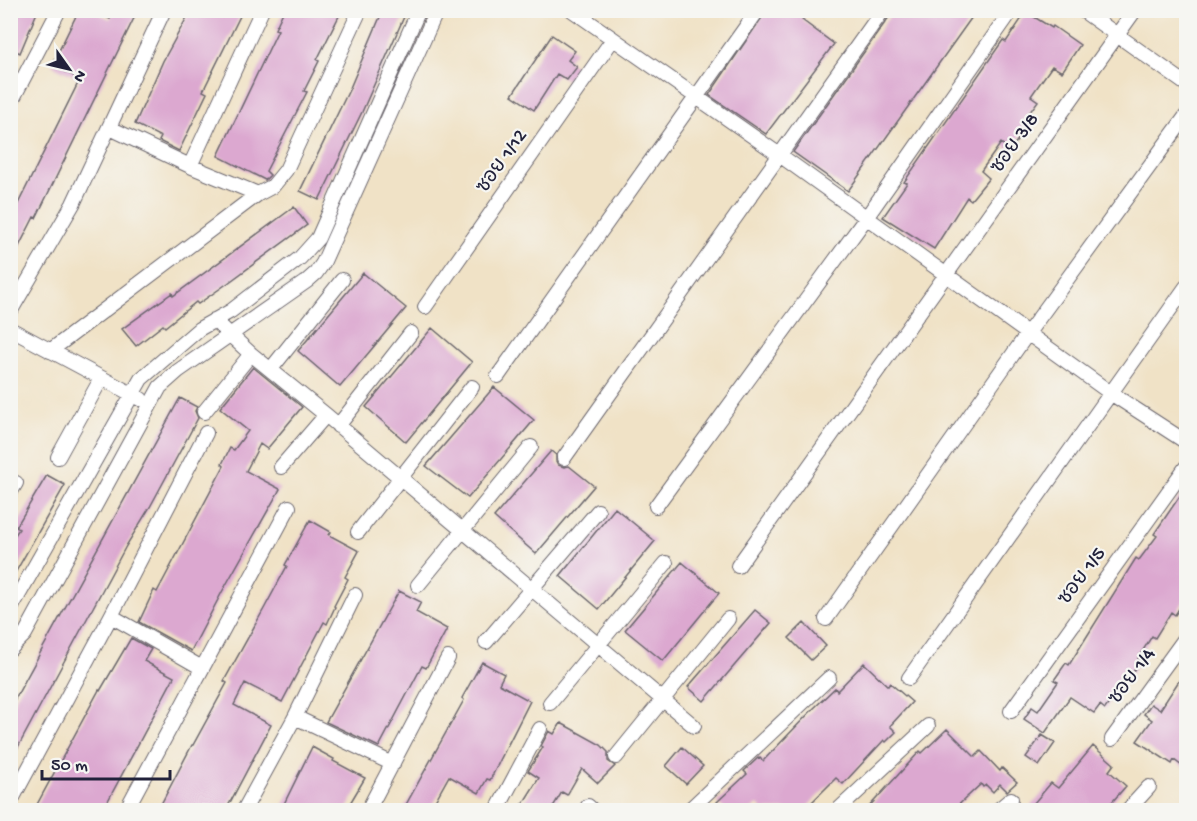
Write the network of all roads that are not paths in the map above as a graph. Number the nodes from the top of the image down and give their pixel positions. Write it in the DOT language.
graph roads {
  1 [pos="59,10"];
  2 [pos="164,10"];
  3 [pos="262,10"];
  4 [pos="360,10"];
  5 [pos="419,10"];
  6 [pos="437,10"];
  7 [pos="572,10"];
  8 [pos="758,10"];
  9 [pos="883,10"];
  10 [pos="1012,10"];
  11 [pos="1082,10"];
  12 [pos="1136,10"];
  13 [pos="1117,36"];
  14 [pos="613,39"];
  15 [pos="1186,84"];
  16 [pos="696,97"];
  17 [pos="10,104"];
  18 [pos="1186,116"];
  19 [pos="110,128"];
  20 [pos="781,156"];
  21 [pos="190,166"];
  22 [pos="258,194"];
  23 [pos="866,218"];
  24 [pos="947,275"];
  25 [pos="342,280"];
  26 [pos="1186,287"];
  27 [pos="425,307"];
  28 [pos="10,312"];
  29 [pos="214,320"];
  30 [pos="10,329"];
  31 [pos="411,333"];
  32 [pos="1028,333"];
  33 [pos="229,335"];
  34 [pos="50,351"];
  35 [pos="251,354"];
  36 [pos="271,369"];
  37 [pos="498,376"];
  38 [pos="101,380"];
  39 [pos="472,387"];
  40 [pos="1112,394"];
  41 [pos="132,395"];
  42 [pos="151,404"];
  43 [pos="204,412"];
  44 [pos="326,415"];
  45 [pos="338,426"];
  46 [pos="206,433"];
  47 [pos="1186,442"];
  48 [pos="531,447"];
  49 [pos="58,457"];
  50 [pos="564,458"];
  51 [pos="281,467"];
  52 [pos="1186,467"];
  53 [pos="400,478"];
  54 [pos="656,506"];
  55 [pos="289,507"];
  56 [pos="598,511"];
  57 [pos="463,531"];
  58 [pos="358,532"];
  59 [pos="666,562"];
  60 [pos="738,566"];
  61 [pos="418,585"];
  62 [pos="532,590"];
  63 [pos="355,595"];
  64 [pos="10,610"];
  65 [pos="111,616"];
  66 [pos="728,619"];
  67 [pos="826,619"];
  68 [pos="1186,637"];
  69 [pos="486,642"];
  70 [pos="597,645"];
  71 [pos="10,649"];
  72 [pos="448,658"];
  73 [pos="202,668"];
  74 [pos="829,678"];
  75 [pos="909,678"];
  76 [pos="662,700"];
  77 [pos="550,703"];
  78 [pos="1011,711"];
  79 [pos="295,717"];
  80 [pos="693,726"];
  81 [pos="928,726"];
  82 [pos="540,729"];
  83 [pos="1112,740"];
  84 [pos="616,757"];
  85 [pos="393,764"];
  86 [pos="1149,787"];
  87 [pos="1011,799"];
  88 [pos="10,803"];
  89 [pos="697,808"];
  90 [pos="126,810"];
  91 [pos="244,810"];
  92 [pos="368,810"];
  93 [pos="497,810"];
  94 [pos="838,810"];
  95 [pos="998,810"];
  96 [pos="1128,810"];
  1 -- 17 [label="street"];
  2 -- 19 [label="street"];
  3 -- 21 [label="street"];
  4 -- 22 [label="street"];
  5 -- 29 [label="street"];
  6 -- 33 [label="street"];
  7 -- 14 [label="street"];
  8 -- 16 [label="street"];
  9 -- 20 [label="street"];
  10 -- 23 [label="street"];
  11 -- 13 [label="street"];
  12 -- 13 [label="street, ซอย 3/8"];
  13 -- 15 [label="street"];
  13 -- 24 [label="street, ซอย 3/8"];
  14 -- 16 [label="street"];
  14 -- 27 [label="street, ซอย 1/12"];
  16 -- 20 [label="street"];
  16 -- 37 [label="street"];
  18 -- 32 [label="street"];
  19 -- 21 [label="street"];
  19 -- 28 [label="street"];
  20 -- 23 [label="street"];
  20 -- 50 [label="street"];
  21 -- 22 [label="street"];
  22 -- 34 [label="street"];
  23 -- 24 [label="street"];
  23 -- 54 [label="street"];
  24 -- 32 [label="street"];
  24 -- 60 [label="street, ซอย 3/8"];
  25 -- 36 [label="street"];
  26 -- 40 [label="street"];
  29 -- 33 [label="street"];
  29 -- 41 [label="street"];
  30 -- 34 [label="street"];
  31 -- 45 [label="street"];
  32 -- 40 [label="street"];
  32 -- 67 [label="street"];
  33 -- 35 [label="street"];
  33 -- 42 [label="street"];
  34 -- 38 [label="street"];
  35 -- 36 [label="street"];
  35 -- 43 [label="street"];
  36 -- 44 [label="street"];
  38 -- 41 [label="street"];
  38 -- 49 [label="street"];
  39 -- 53 [label="street"];
  40 -- 47 [label="street"];
  40 -- 75 [label="street"];
  41 -- 42 [label="street"];
  41 -- 64 [label="street"];
  42 -- 71 [label="street"];
  44 -- 45 [label="street"];
  44 -- 51 [label="street"];
  45 -- 53 [label="street"];
  46 -- 65 [label="street"];
  48 -- 57 [label="street"];
  52 -- 78 [label="street, ซอย 1/5"];
  53 -- 57 [label="street"];
  53 -- 58 [label="street"];
  55 -- 73 [label="street"];
  56 -- 62 [label="street"];
  57 -- 61 [label="street"];
  57 -- 62 [label="street"];
  59 -- 70 [label="street"];
  62 -- 69 [label="street"];
  62 -- 70 [label="street"];
  63 -- 79 [label="street"];
  65 -- 73 [label="street"];
  65 -- 88 [label="street"];
  66 -- 76 [label="street"];
  68 -- 83 [label="street, ซอย 1/4"];
  70 -- 76 [label="street"];
  70 -- 77 [label="street"];
  72 -- 85 [label="street"];
  73 -- 90 [label="street"];
  74 -- 89 [label="street"];
  76 -- 80 [label="street"];
  76 -- 84 [label="street"];
  79 -- 85 [label="street"];
  79 -- 91 [label="street"];
  81 -- 94 [label="street"];
  82 -- 93 [label="street"];
  85 -- 92 [label="street"];
  86 -- 96 [label="street"];
  87 -- 95 [label="street"];
}
